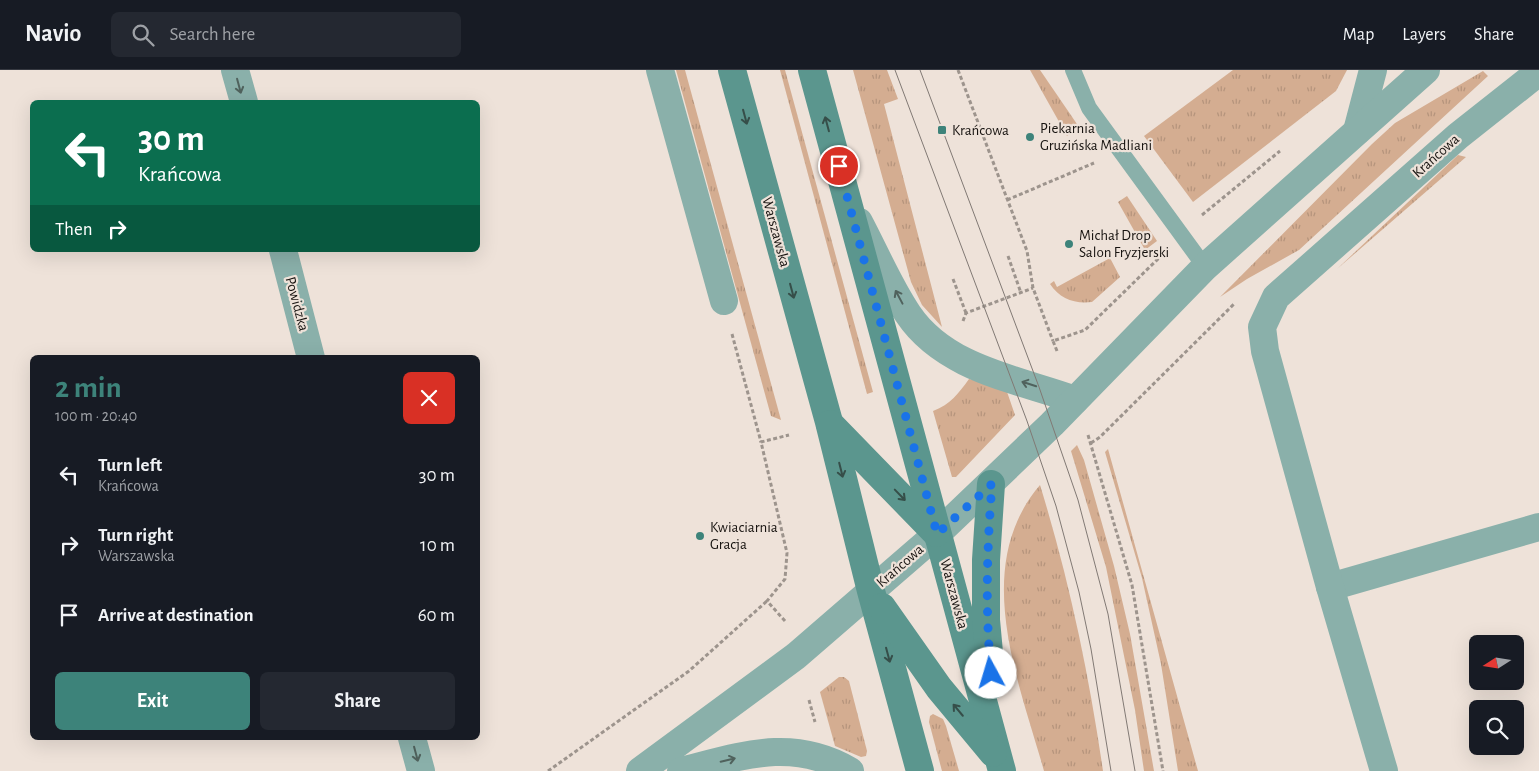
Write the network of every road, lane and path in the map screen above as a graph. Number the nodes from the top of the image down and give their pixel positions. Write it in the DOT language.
graph roads {
  1 [pos="235,70"];
  2 [pos="660,70"];
  3 [pos="732,70"];
  4 [pos="812,70"];
  5 [pos="958,70"];
  6 [pos="1073,70"];
  7 [pos="1372,70"];
  8 [pos="1426,70"];
  9 [pos="1539,72"];
  10 [pos="243,100"];
  11 [pos="1357,131"];
  12 [pos="1121,152"];
  13 [pos="1007,200"];
  14 [pos="850,205"];
  15 [pos="284,252"];
  16 [pos="1008,256"];
  17 [pos="1205,267"];
  18 [pos="953,279"];
  19 [pos="1021,293"];
  20 [pos="1240,300"];
  21 [pos="724,301"];
  22 [pos="966,313"];
  23 [pos="1053,341"];
  24 [pos="310,355"];
  25 [pos="1075,400"];
  26 [pos="829,422"];
  27 [pos="1088,434"];
  28 [pos="789,435"];
  29 [pos="761,442"];
  30 [pos="1091,443"];
  31 [pos="992,484"];
  32 [pos="1539,527"];
  33 [pos="937,534"];
  34 [pos="1330,587"];
  35 [pos="871,591"];
  36 [pos="767,600"];
  37 [pos="785,621"];
  38 [pos="939,688"];
  39 [pos="908,726"];
  40 [pos="413,740"];
  41 [pos="1001,766"];
  42 [pos="421,771"];
  43 [pos="548,771"];
  44 [pos="640,771"];
  45 [pos="681,771"];
  46 [pos="850,771"];
  47 [pos="920,771"];
  48 [pos="1163,771"];
  49 [pos="1384,771"];
  1 -- 10 [label="street, one-way"];
  2 -- 21 [label="street"];
  3 -- 26 [label="main road, Warszawska, one-way"];
  14 -- 4 [label="main road, Warszawska, one-way"];
  5 -- 13 [label="path"];
  6 -- 12 [label="lane"];
  7 -- 11 [label="street"];
  8 -- 11 [label="street, Krańcowa"];
  9 -- 34 [label="street, Krańcowa"];
  11 -- 17 [label="street, Krańcowa"];
  12 -- 13 [label="path"];
  12 -- 17 [label="lane"];
  13 -- 23 [label="path"];
  25 -- 14 [label="street, one-way"];
  14 -- 33 [label="main road, Warszawska"];
  15 -- 24 [label="street, Powidzka"];
  16 -- 19 [label="path"];
  17 -- 25 [label="street, Krańcowa"];
  18 -- 22 [label="path"];
  20 -- 30 [label="path"];
  21 -- 29 [label="path"];
  25 -- 31 [label="street, Krańcowa"];
  26 -- 33 [label="main road, one-way"];
  26 -- 35 [label="main road, Warszawska, one-way"];
  27 -- 30 [label="path"];
  28 -- 29 [label="path"];
  29 -- 36 [label="path"];
  30 -- 48 [label="path"];
  31 -- 33 [label="street, Krańcowa"];
  31 -- 41 [label="main road"];
  32 -- 34 [label="street"];
  33 -- 35 [label="street, Krańcowa"];
  33 -- 41 [label="main road, Warszawska"];
  34 -- 49 [label="street, Krańcowa"];
  35 -- 38 [label="main road"];
  35 -- 39 [label="main road, Warszawska, one-way"];
  35 -- 44 [label="street, Krańcowa"];
  36 -- 37 [label="path"];
  36 -- 43 [label="path"];
  38 -- 39 [label="main road"];
  41 -- 38 [label="main road, one-way"];
  39 -- 47 [label="main road, Warszawska"];
  40 -- 42 [label="street, one-way"];
  45 -- 46 [label="street, one-way"];
}
